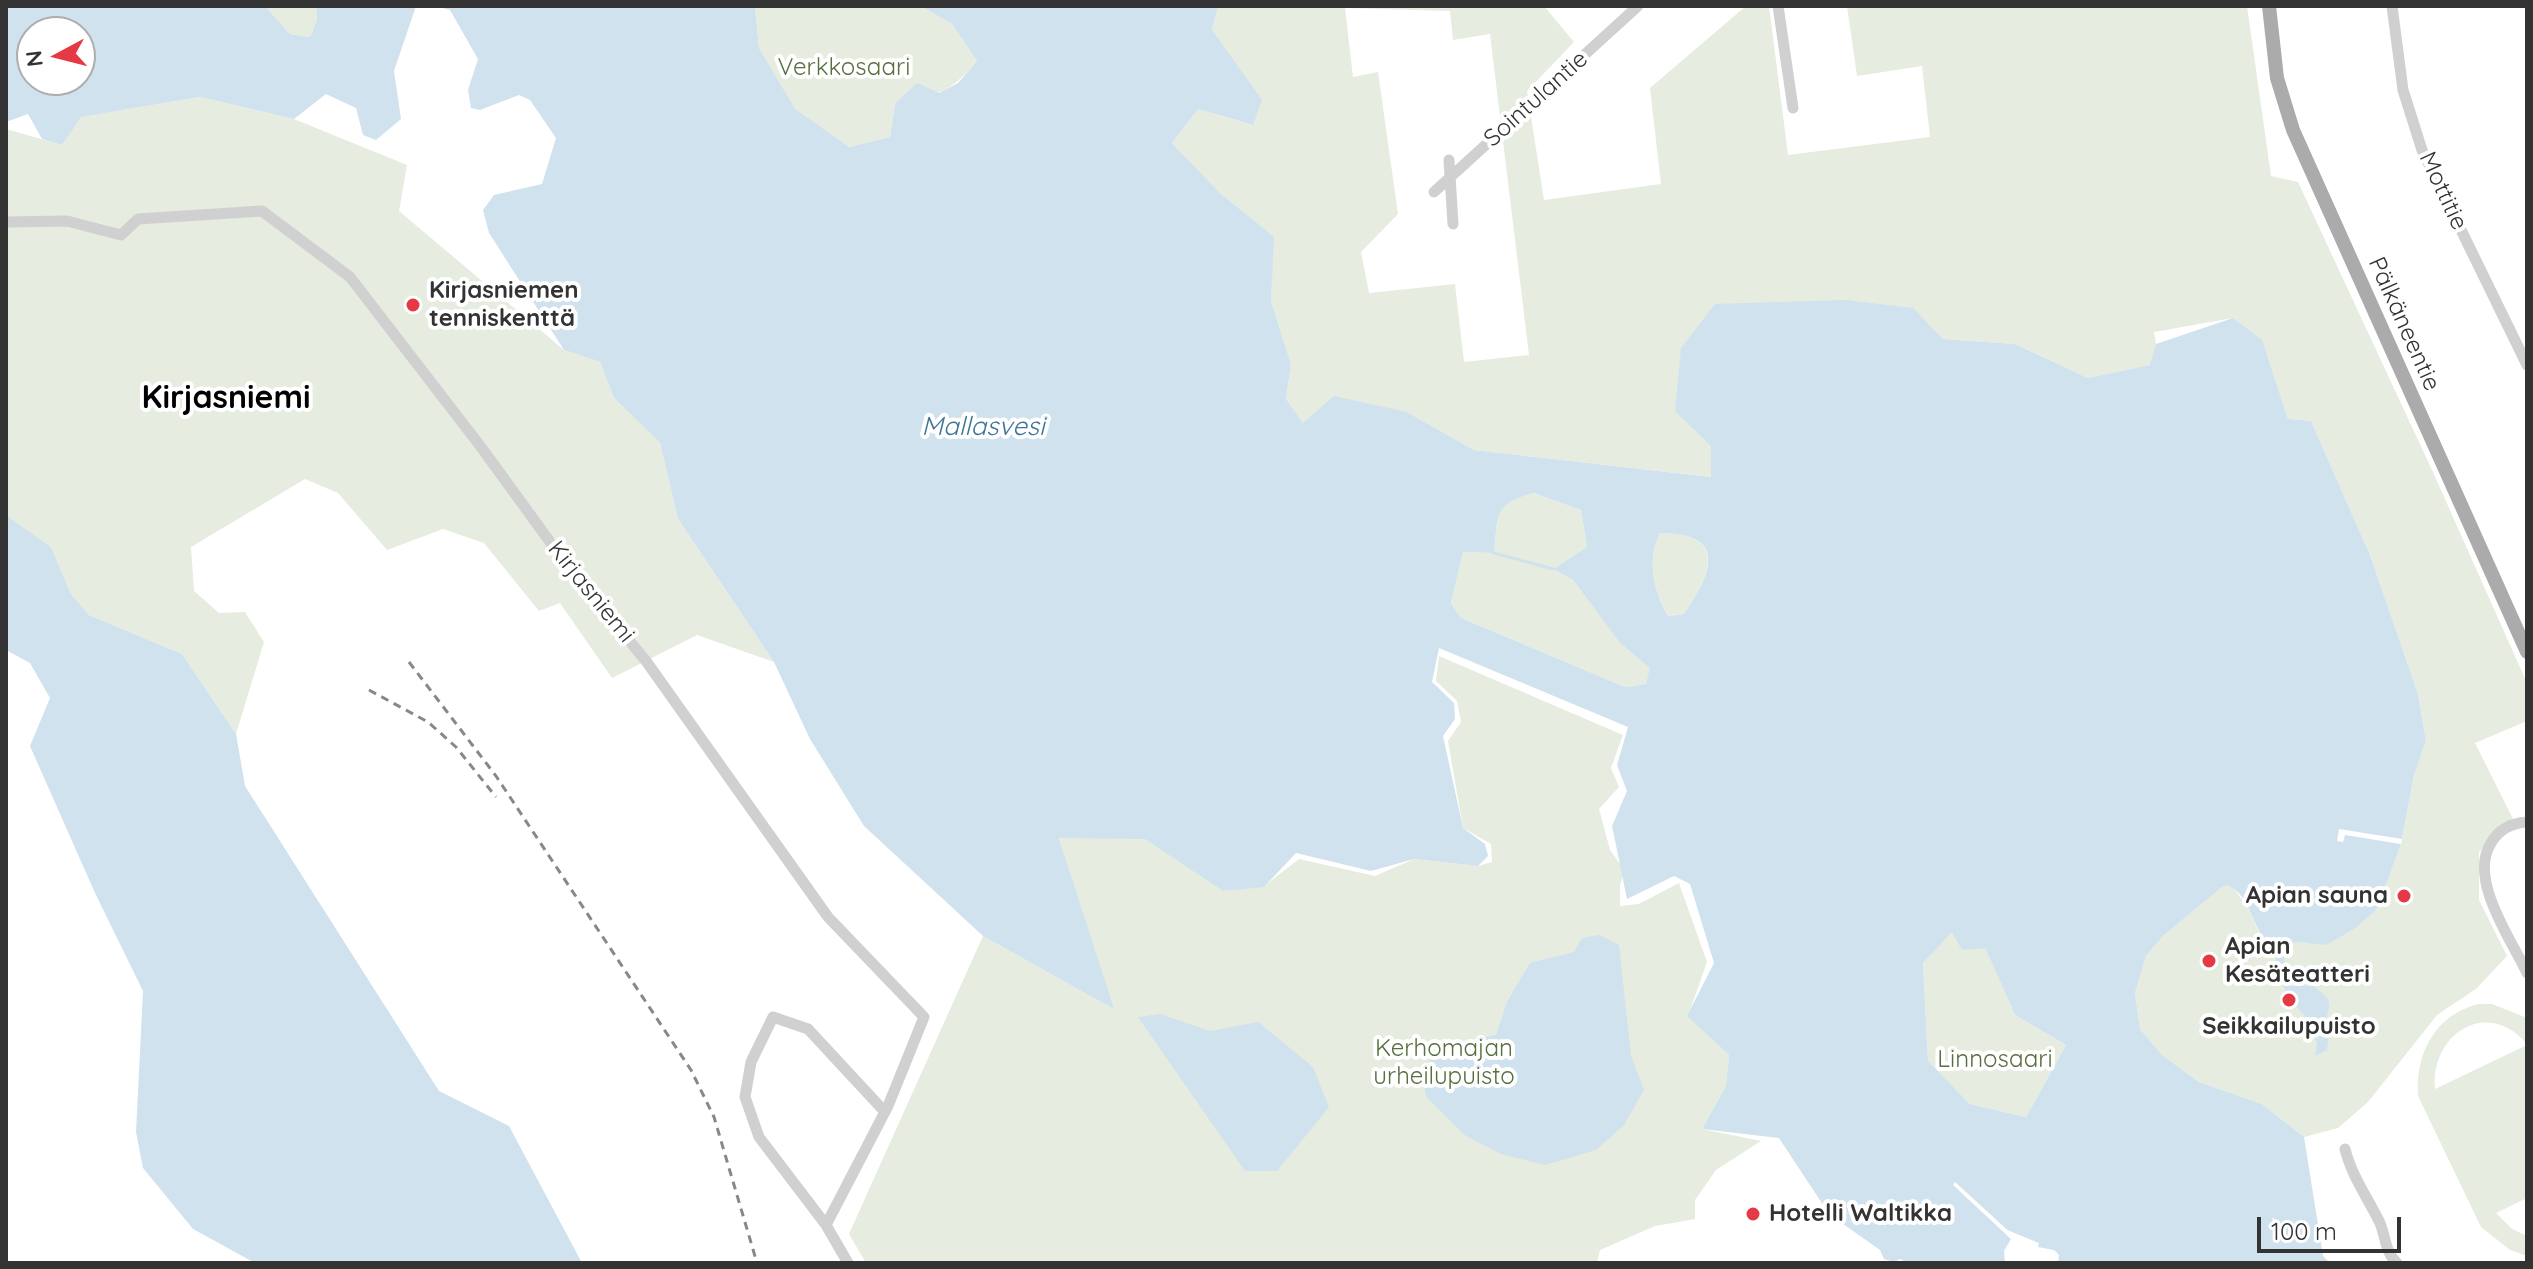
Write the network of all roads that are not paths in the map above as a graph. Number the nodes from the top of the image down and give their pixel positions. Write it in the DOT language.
graph roads {
  1 [pos="1638,6"];
  2 [pos="1778,6"];
  3 [pos="2269,6"];
  4 [pos="2392,6"];
  5 [pos="1793,108"];
  6 [pos="1449,160"];
  7 [pos="1452,177"];
  8 [pos="1434,192"];
  9 [pos="6,222"];
  10 [pos="1453,224"];
  11 [pos="2527,365"];
  12 [pos="2527,652"];
  13 [pos="2527,822"];
  14 [pos="2527,973"];
  15 [pos="885,1112"];
  16 [pos="2345,1149"];
  17 [pos="826,1225"];
  18 [pos="848,1263"];
  19 [pos="2397,1263"];
  1 -- 7 [label="street, Sointulantie"];
  2 -- 5 [label="street"];
  3 -- 12 [label="main road, Pälkäneentie"];
  4 -- 11 [label="street, Mottitie"];
  6 -- 7 [label="street"];
  7 -- 8 [label="street, Sointulantie"];
  7 -- 10 [label="street"];
  9 -- 15 [label="street, Kirjasniemi"];
  13 -- 14 [label="street"];
  15 -- 17 [label="street, Kirjasniemi"];
  15 -- 17 [label="street"];
  16 -- 19 [label="street"];
  17 -- 18 [label="street"];
}
